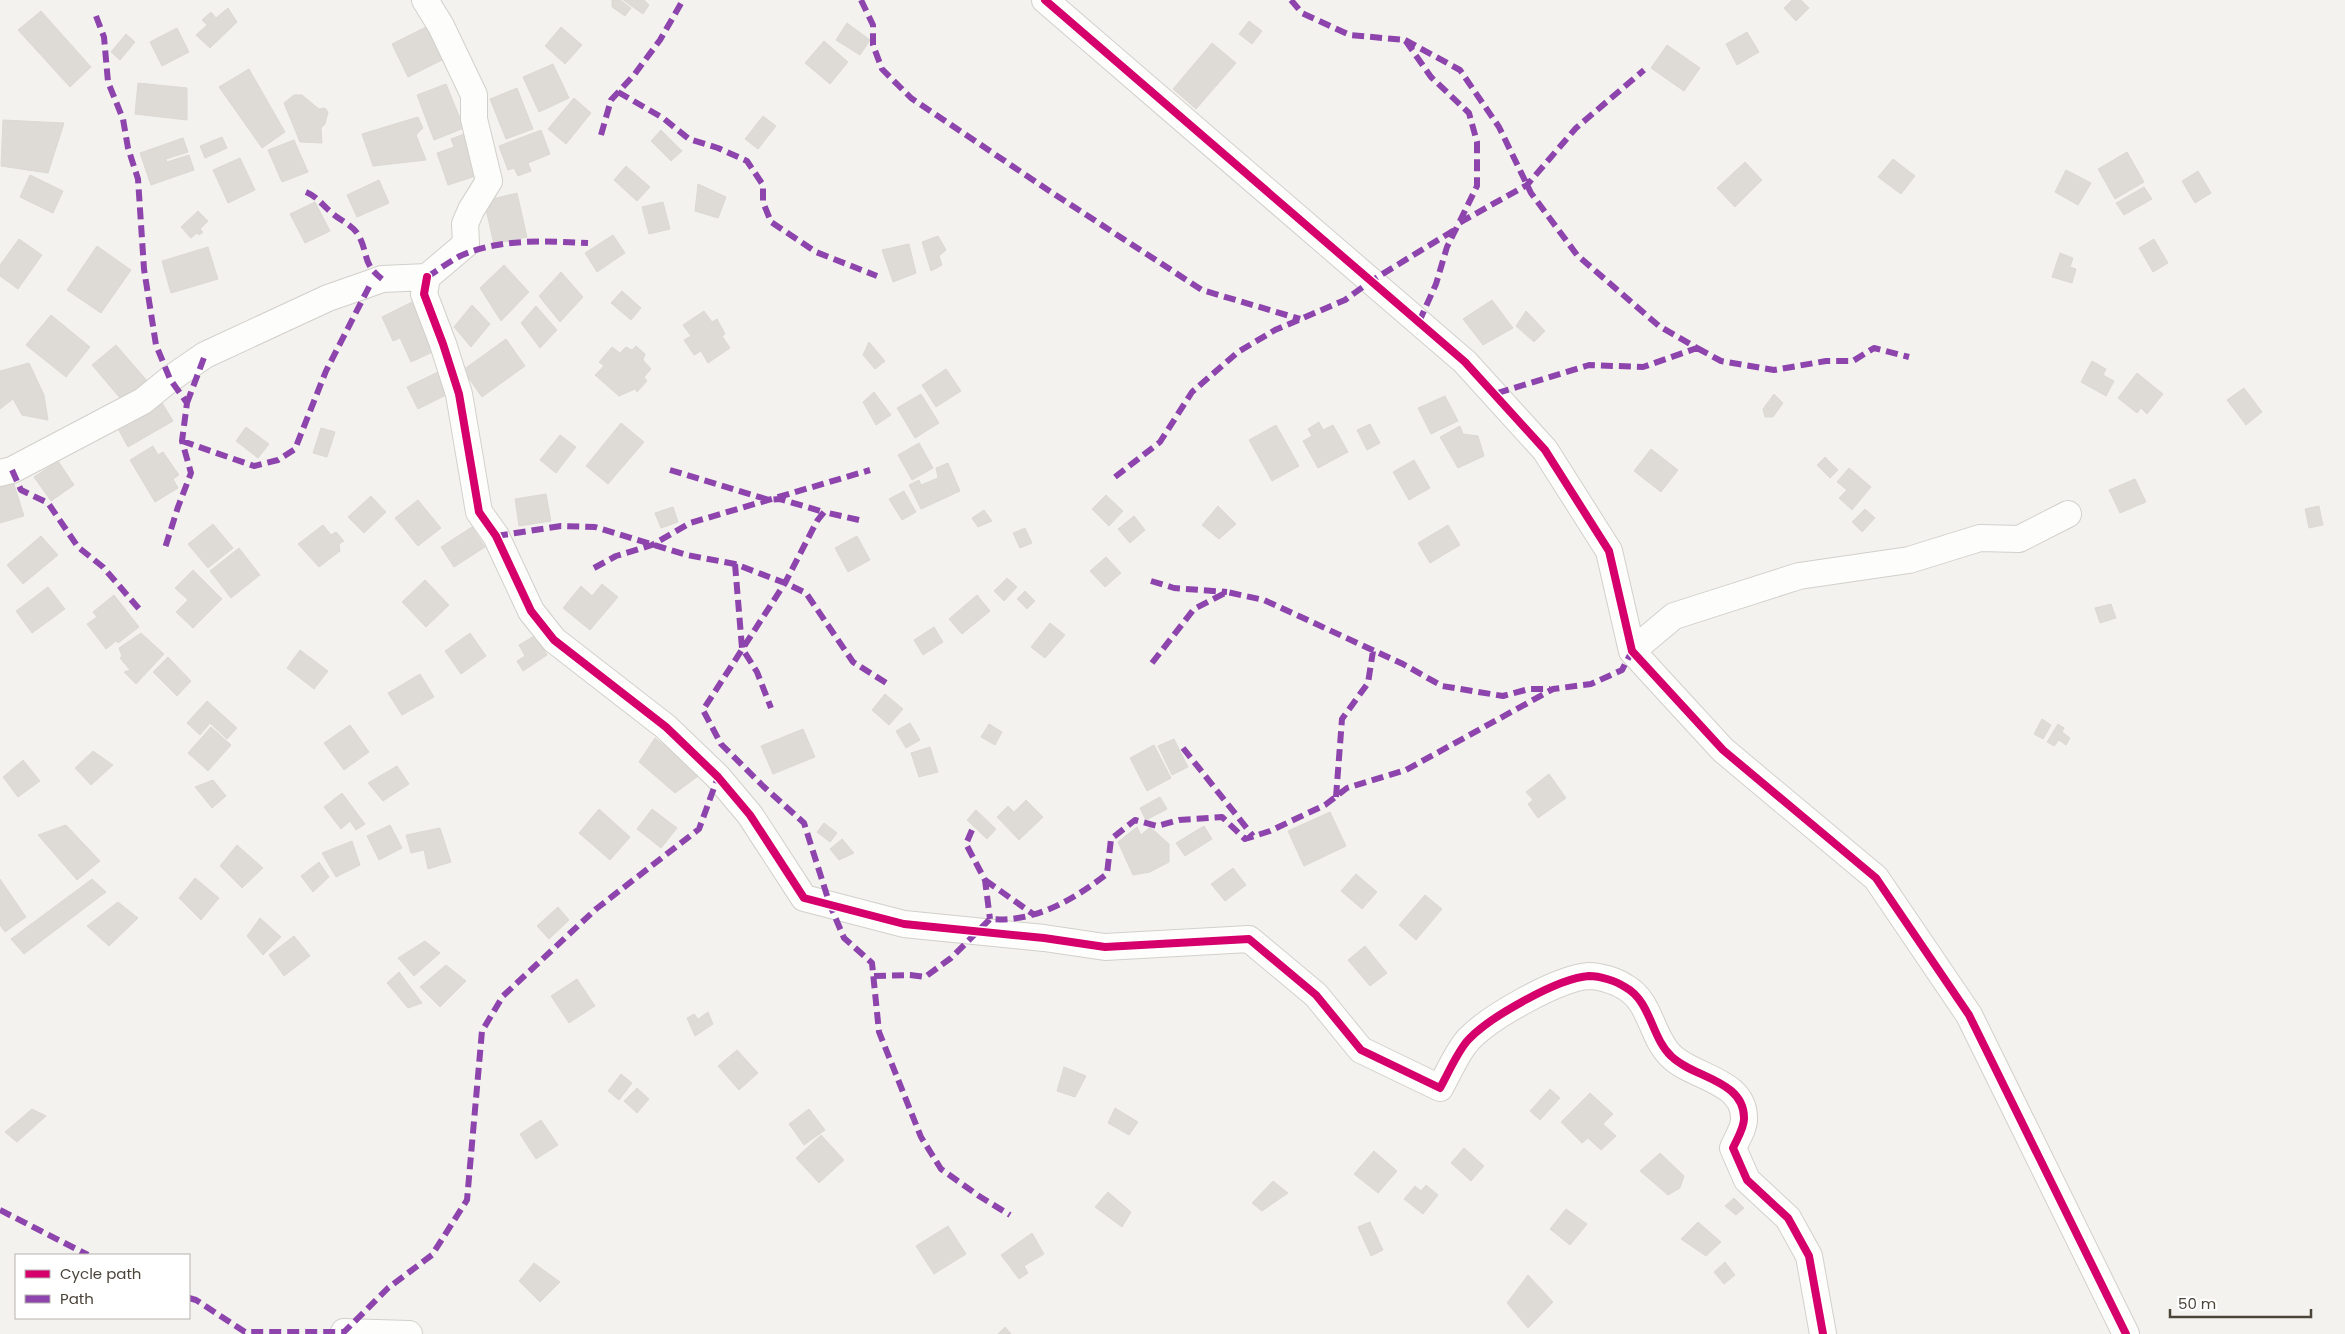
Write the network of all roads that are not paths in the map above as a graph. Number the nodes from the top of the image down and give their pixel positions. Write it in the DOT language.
graph roads {
  1 [pos="425,0"];
  2 [pos="1045,0"];
  3 [pos="427,277"];
  4 [pos="0,472"];
  5 [pos="2068,514"];
  6 [pos="1632,650"];
  7 [pos="343,1334"];
  8 [pos="410,1334"];
  9 [pos="1823,1334"];
  10 [pos="2126,1334"];
  1 -- 3 [label="street"];
  2 -- 6 [label="street"];
  3 -- 4 [label="street"];
  3 -- 9 [label="street"];
  5 -- 6 [label="street"];
  6 -- 10 [label="street"];
  7 -- 8 [label="street"];
}
